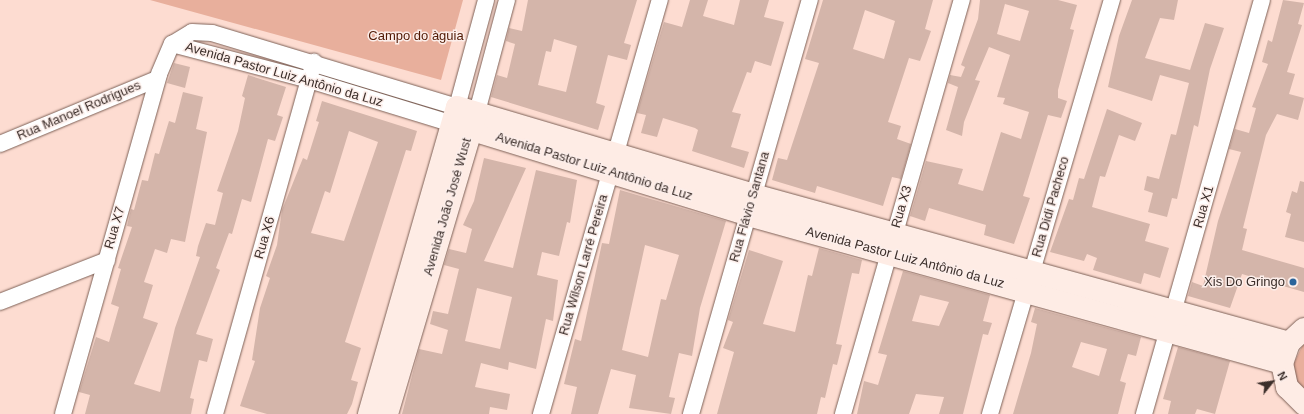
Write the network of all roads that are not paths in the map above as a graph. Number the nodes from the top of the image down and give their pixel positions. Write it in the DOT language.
graph roads {
  1 [pos="486,0"];
  2 [pos="507,0"];
  3 [pos="660,0"];
  4 [pos="810,0"];
  5 [pos="962,0"];
  6 [pos="1112,0"];
  7 [pos="1262,0"];
  8 [pos="172,44"];
  9 [pos="314,62"];
  10 [pos="158,79"];
  11 [pos="309,80"];
  12 [pos="465,118"];
  13 [pos="0,144"];
  14 [pos="614,162"];
  15 [pos="751,205"];
  16 [pos="892,244"];
  17 [pos="106,260"];
  18 [pos="1029,282"];
  19 [pos="0,302"];
  20 [pos="1171,323"];
  21 [pos="1292,345"];
  22 [pos="1304,404"];
  23 [pos="1304,410"];
  24 [pos="63,414"];
  25 [pos="216,414"];
  26 [pos="368,414"];
  27 [pos="387,414"];
  28 [pos="541,414"];
  29 [pos="691,414"];
  30 [pos="843,414"];
  31 [pos="990,414"];
  32 [pos="1144,414"];
  33 [pos="1303,414"];
  1 -- 12 [label="street, Avenida João José Wust"];
  2 -- 12 [label="street, Avenida João José Wust"];
  3 -- 14 [label="street, Rua Wilson Larré Pereira"];
  4 -- 15 [label="street, Rua Flávio Santana"];
  5 -- 16 [label="street, Rua X3"];
  6 -- 18 [label="street, Rua Didi Pacheco"];
  7 -- 20 [label="street, Rua X1"];
  8 -- 9 [label="street, Avenida Pastor Luiz Antônio da Luz"];
  8 -- 10 [label="street, Rua X7"];
  8 -- 11 [label="street, Avenida Pastor Luiz Antônio da Luz"];
  9 -- 11 [label="street, Rua X6"];
  9 -- 12 [label="street, Avenida Pastor Luiz Antônio da Luz"];
  10 -- 13 [label="street, Rua Manoel Rodrigues"];
  10 -- 17 [label="street, Rua X7"];
  11 -- 12 [label="street, Avenida Pastor Luiz Antônio da Luz"];
  11 -- 25 [label="street, Rua X6"];
  12 -- 14 [label="street, Avenida Pastor Luiz Antônio da Luz"];
  12 -- 26 [label="street, Avenida João José Wust"];
  12 -- 27 [label="street, Avenida João José Wust"];
  14 -- 15 [label="street, Avenida Pastor Luiz Antônio da Luz"];
  14 -- 28 [label="street, Rua Wilson Larré Pereira"];
  15 -- 16 [label="street, Avenida Pastor Luiz Antônio da Luz"];
  15 -- 29 [label="street, Rua Flávio Santana"];
  16 -- 18 [label="street, Avenida Pastor Luiz Antônio da Luz"];
  16 -- 30 [label="street, Rua X3"];
  17 -- 19 [label="street"];
  17 -- 24 [label="street, Rua X7"];
  18 -- 20 [label="street, Avenida Pastor Luiz Antônio da Luz"];
  18 -- 31 [label="street, Rua Didi Pacheco"];
  20 -- 21 [label="street, Avenida Pastor Luiz Antônio da Luz"];
  20 -- 32 [label="street, Rua X1"];
  21 -- 22 [label="street"];
  23 -- 33 [label="street"];
}
